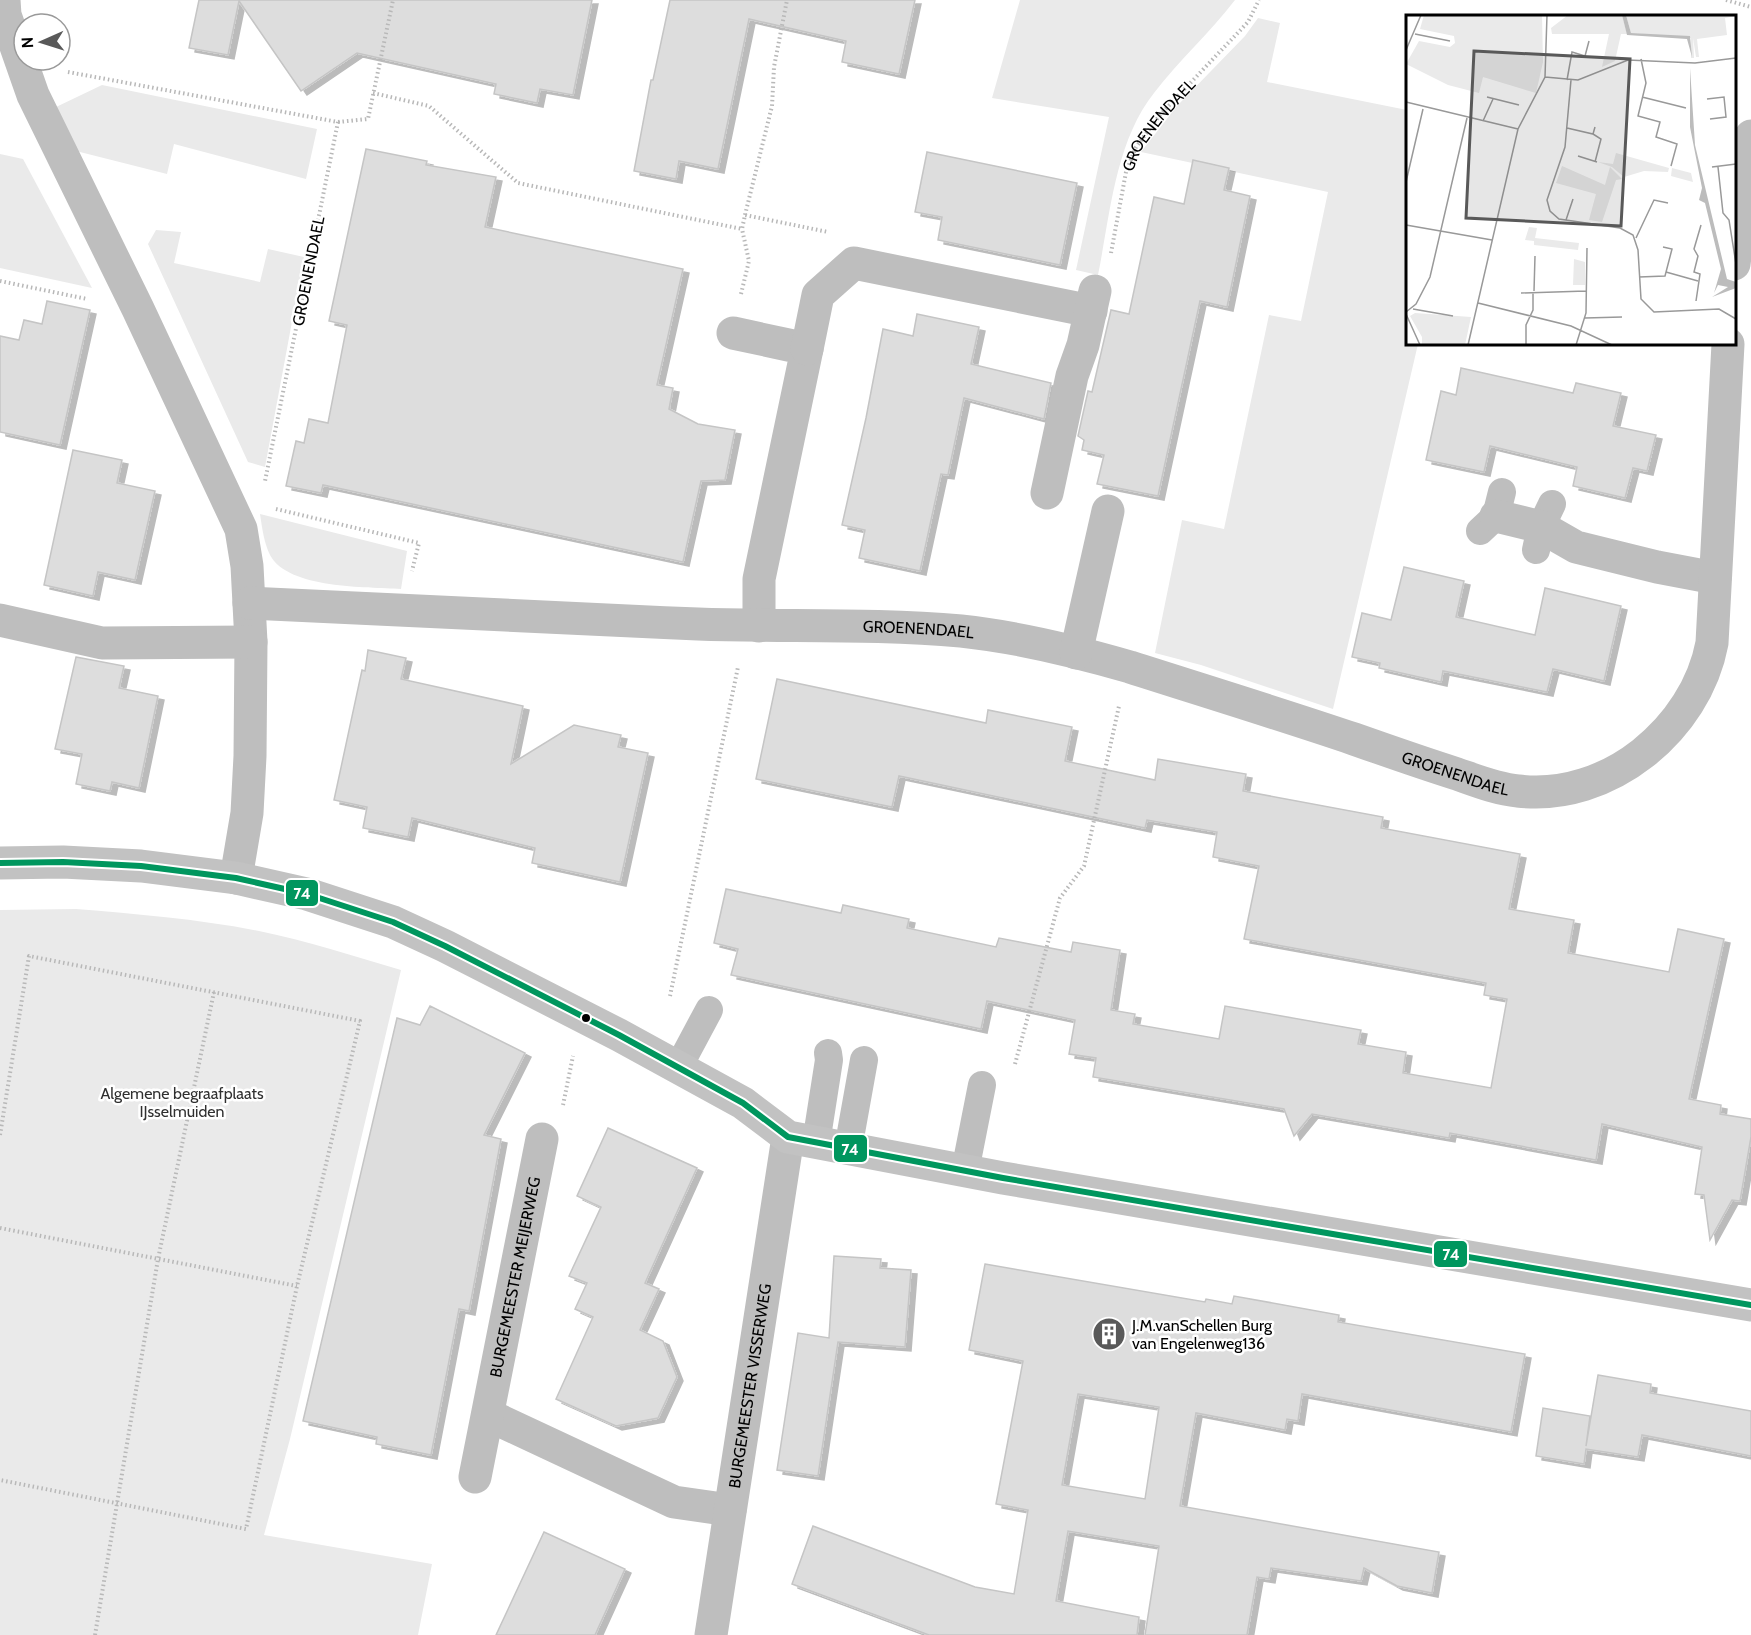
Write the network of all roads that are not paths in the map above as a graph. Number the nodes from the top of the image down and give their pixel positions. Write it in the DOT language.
graph roads {
  1 [pos="4,0"];
  2 [pos="1751,136"];
  3 [pos="1736,249"];
  4 [pos="733,333"];
  5 [pos="1728,345"];
  6 [pos="807,349"];
  7 [pos="1047,493"];
  8 [pos="1108,512"];
  9 [pos="1493,513"];
  10 [pos="1715,578"];
  11 [pos="249,603"];
  12 [pos="0,620"];
  13 [pos="759,626"];
  14 [pos="251,642"];
  15 [pos="1076,653"];
  16 [pos="0,863"];
  17 [pos="236,878"];
  18 [pos="709,1010"];
  19 [pos="828,1053"];
  20 [pos="864,1060"];
  21 [pos="678,1068"];
  22 [pos="982,1085"];
  23 [pos="542,1138"];
  24 [pos="817,1143"];
  25 [pos="965,1171"];
  26 [pos="1751,1305"];
  27 [pos="488,1415"];
  28 [pos="475,1478"];
  29 [pos="730,1510"];
  30 [pos="711,1635"];
  1 -- 11 [label="street"];
  2 -- 3 [label="street"];
  4 -- 6 [label="street"];
  5 -- 10 [label="street, GROENENDAEL"];
  6 -- 7 [label="street"];
  6 -- 13 [label="street"];
  8 -- 15 [label="street"];
  9 -- 10 [label="street"];
  10 -- 15 [label="street, GROENENDAEL"];
  11 -- 13 [label="street, GROENENDAEL"];
  11 -- 14 [label="street"];
  12 -- 14 [label="street"];
  13 -- 15 [label="street, GROENENDAEL"];
  14 -- 17 [label="street"];
  16 -- 17 [label="street"];
  17 -- 21 [label="street"];
  18 -- 21 [label="lane"];
  19 -- 24 [label="lane"];
  20 -- 24 [label="lane"];
  21 -- 24 [label="street"];
  22 -- 25 [label="lane"];
  23 -- 27 [label="street, BURGEMEESTER MEIJERWEG"];
  24 -- 25 [label="street"];
  24 -- 29 [label="street, BURGEMEESTER VISSERWEG"];
  25 -- 26 [label="street"];
  27 -- 28 [label="street, BURGEMEESTER MEIJERWEG"];
  27 -- 29 [label="street"];
  29 -- 30 [label="street, BURGEMEESTER VISSERWEG"];
}
